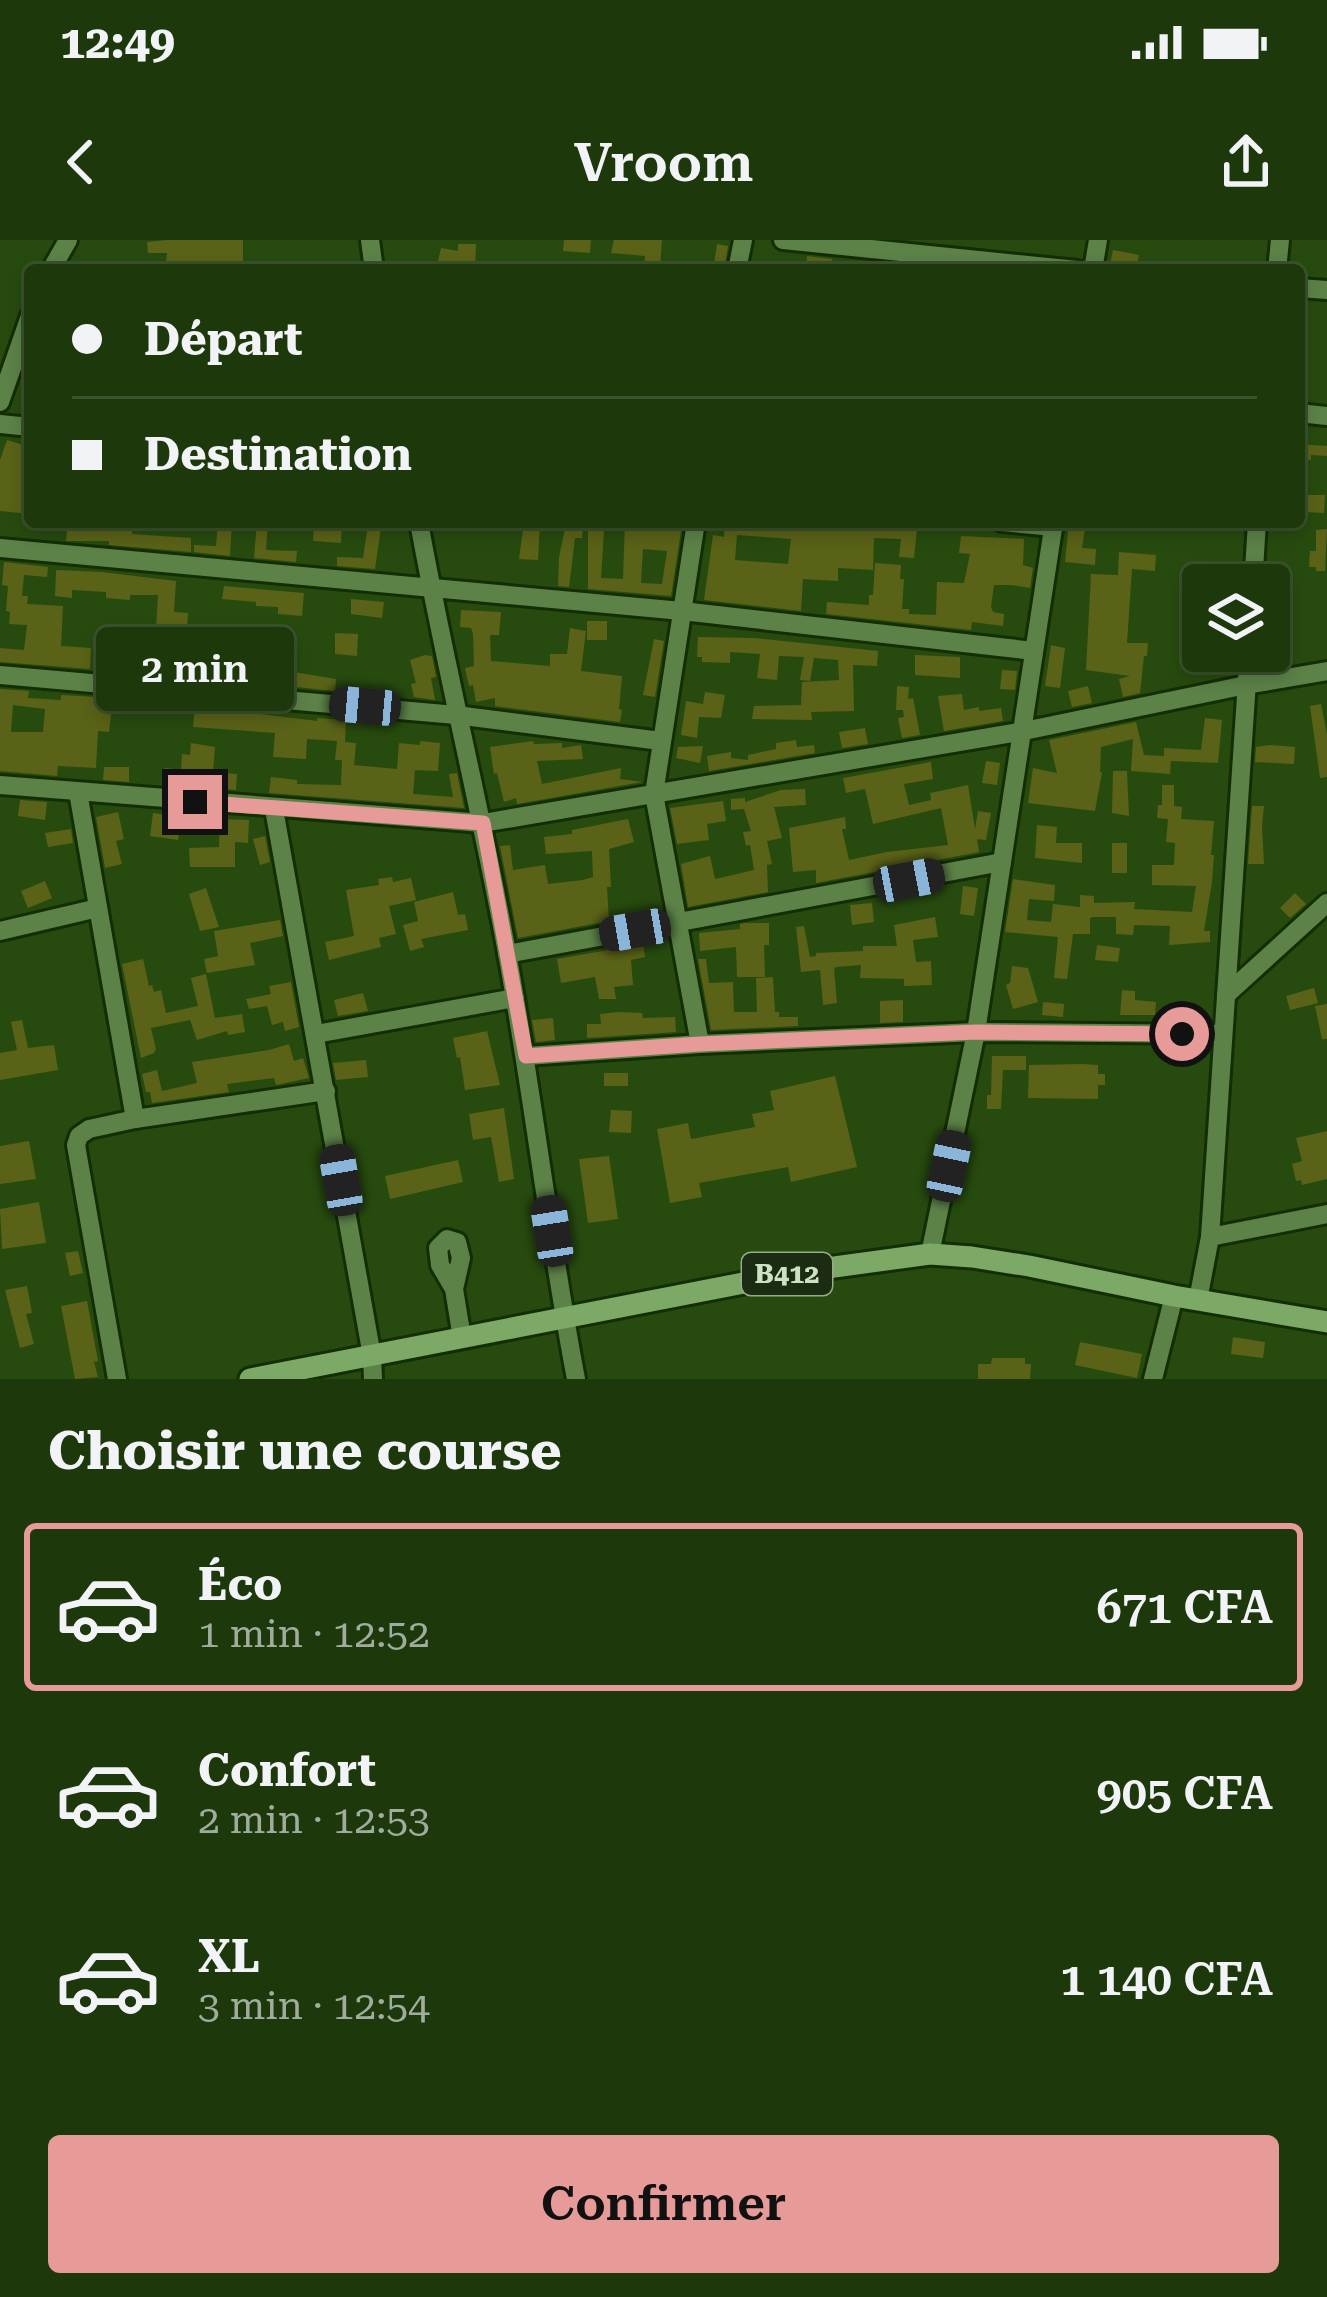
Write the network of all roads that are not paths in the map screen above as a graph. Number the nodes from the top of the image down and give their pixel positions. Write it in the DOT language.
graph roads {
  1 [pos="783,240"];
  2 [pos="1018,264"];
  3 [pos="24,333"];
  4 [pos="0,402"];
  5 [pos="419,528"];
  6 [pos="695,528"];
  7 [pos="1054,528"];
  8 [pos="1257,528"];
  9 [pos="0,548"];
  10 [pos="1254,564"];
  11 [pos="430,586"];
  12 [pos="682,611"];
  13 [pos="1034,652"];
  14 [pos="1327,671"];
  15 [pos="1247,672"];
  16 [pos="0,675"];
  17 [pos="1246,685"];
  18 [pos="456,715"];
  19 [pos="1024,731"];
  20 [pos="661,741"];
  21 [pos="0,785"];
  22 [pos="78,792"];
  23 [pos="654,794"];
  24 [pos="274,808"];
  25 [pos="483,823"];
  26 [pos="1002,862"];
  27 [pos="98,908"];
  28 [pos="1324,914"];
  29 [pos="677,922"];
  30 [pos="0,931"];
  31 [pos="507,953"];
  32 [pos="1226,995"];
  33 [pos="515,998"];
  34 [pos="976,1032"];
  35 [pos="316,1034"];
  36 [pos="1223,1034"];
  37 [pos="700,1044"];
  38 [pos="526,1056"];
  39 [pos="326,1091"];
  40 [pos="135,1119"];
  41 [pos="1327,1214"];
  42 [pos="1210,1238"];
  43 [pos="930,1254"];
  44 [pos="454,1288"];
  45 [pos="1174,1296"];
  46 [pos="1198,1300"];
  47 [pos="565,1318"];
  48 [pos="1327,1322"];
  49 [pos="463,1338"];
  50 [pos="372,1368"];
  51 [pos="117,1379"];
  52 [pos="250,1379"];
  53 [pos="576,1379"];
  54 [pos="1153,1379"];
  1 -- 2 [label="street"];
  3 -- 4 [label="street"];
  5 -- 11 [label="street"];
  6 -- 12 [label="street"];
  7 -- 13 [label="street"];
  8 -- 10 [label="street"];
  9 -- 11 [label="street"];
  11 -- 12 [label="street"];
  11 -- 18 [label="street"];
  12 -- 13 [label="street"];
  12 -- 20 [label="street"];
  13 -- 19 [label="street"];
  14 -- 17 [label="street"];
  15 -- 17 [label="street"];
  16 -- 18 [label="street"];
  17 -- 19 [label="street"];
  17 -- 32 [label="street"];
  18 -- 20 [label="street"];
  18 -- 25 [label="street"];
  19 -- 23 [label="street"];
  19 -- 26 [label="street"];
  20 -- 23 [label="street"];
  21 -- 22 [label="street"];
  22 -- 24 [label="street"];
  22 -- 27 [label="street"];
  23 -- 25 [label="street"];
  23 -- 29 [label="street"];
  24 -- 25 [label="street"];
  24 -- 35 [label="street"];
  25 -- 31 [label="street"];
  26 -- 29 [label="street"];
  26 -- 34 [label="street"];
  27 -- 30 [label="street"];
  27 -- 40 [label="street"];
  28 -- 32 [label="street"];
  29 -- 31 [label="street"];
  29 -- 37 [label="street"];
  31 -- 33 [label="street"];
  32 -- 36 [label="street"];
  33 -- 35 [label="street"];
  33 -- 38 [label="street"];
  34 -- 36 [label="street"];
  34 -- 37 [label="street"];
  34 -- 43 [label="street"];
  35 -- 39 [label="street"];
  36 -- 42 [label="street"];
  37 -- 38 [label="street"];
  38 -- 47 [label="street"];
  39 -- 40 [label="street"];
  39 -- 50 [label="street"];
  40 -- 51 [label="street"];
  41 -- 42 [label="street"];
  42 -- 46 [label="street"];
  43 -- 45 [label="main road, B412"];
  43 -- 47 [label="main road, B412"];
  44 -- 49 [label="street"];
  45 -- 46 [label="main road, B412"];
  45 -- 54 [label="street"];
  46 -- 48 [label="main road, B412"];
  47 -- 49 [label="main road, B412"];
  47 -- 53 [label="street"];
  49 -- 50 [label="main road, B412"];
  50 -- 52 [label="main road, B412"];
}
